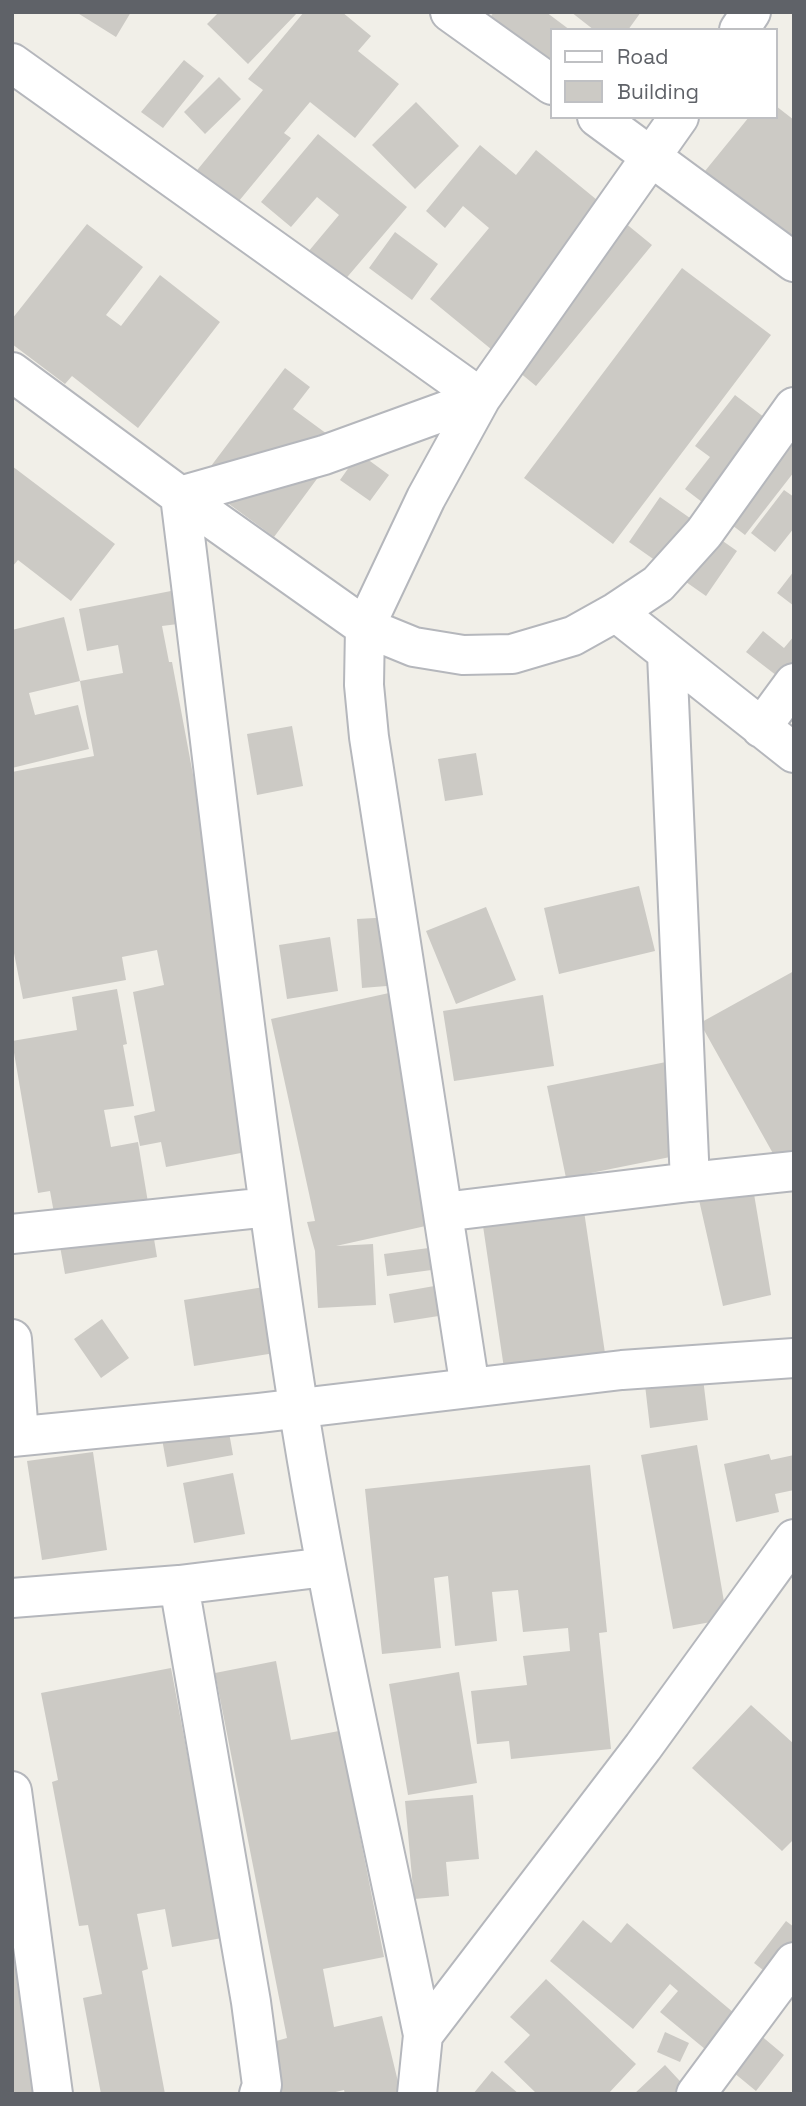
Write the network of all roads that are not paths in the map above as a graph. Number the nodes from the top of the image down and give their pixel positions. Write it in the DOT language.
graph roads {
  1 [pos="450,12"];
  2 [pos="751,12"];
  3 [pos="740,28"];
  4 [pos="12,63"];
  5 [pos="550,84"];
  6 [pos="600,119"];
  7 [pos="678,119"];
  8 [pos="652,157"];
  9 [pos="794,262"];
  10 [pos="12,372"];
  11 [pos="481,398"];
  12 [pos="794,407"];
  13 [pos="180,496"];
  14 [pos="616,612"];
  15 [pos="365,626"];
  16 [pos="667,654"];
  17 [pos="794,683"];
  18 [pos="761,728"];
  19 [pos="794,753"];
  20 [pos="794,1171"];
  21 [pos="690,1182"];
  22 [pos="269,1207"];
  23 [pos="443,1212"];
  24 [pos="12,1234"];
  25 [pos="12,1339"];
  26 [pos="794,1358"];
  27 [pos="470,1388"];
  28 [pos="298,1407"];
  29 [pos="16,1436"];
  30 [pos="794,1539"];
  31 [pos="326,1567"];
  32 [pos="179,1585"];
  33 [pos="12,1598"];
  34 [pos="12,1791"];
  35 [pos="794,1962"];
  36 [pos="423,2035"];
  37 [pos="53,2094"];
  38 [pos="260,2094"];
  39 [pos="416,2094"];
  40 [pos="696,2094"];
  1 -- 5 [label="street"];
  2 -- 3 [label="street"];
  4 -- 11 [label="street"];
  6 -- 8 [label="street"];
  7 -- 8 [label="street"];
  8 -- 9 [label="street"];
  8 -- 11 [label="street"];
  10 -- 13 [label="street"];
  11 -- 13 [label="street"];
  11 -- 15 [label="street"];
  12 -- 14 [label="street"];
  13 -- 15 [label="street"];
  13 -- 22 [label="street"];
  14 -- 15 [label="street"];
  14 -- 16 [label="street"];
  15 -- 23 [label="street"];
  16 -- 18 [label="street"];
  16 -- 21 [label="street"];
  17 -- 18 [label="street"];
  18 -- 19 [label="street"];
  20 -- 21 [label="street"];
  21 -- 23 [label="street"];
  22 -- 24 [label="street"];
  22 -- 28 [label="street"];
  23 -- 27 [label="street"];
  25 -- 29 [label="street"];
  26 -- 27 [label="street"];
  27 -- 28 [label="street"];
  28 -- 29 [label="street"];
  28 -- 31 [label="street"];
  30 -- 36 [label="street"];
  31 -- 32 [label="street"];
  31 -- 36 [label="street"];
  32 -- 33 [label="street"];
  32 -- 38 [label="street"];
  34 -- 37 [label="street"];
  35 -- 40 [label="street"];
  36 -- 39 [label="street"];
}
